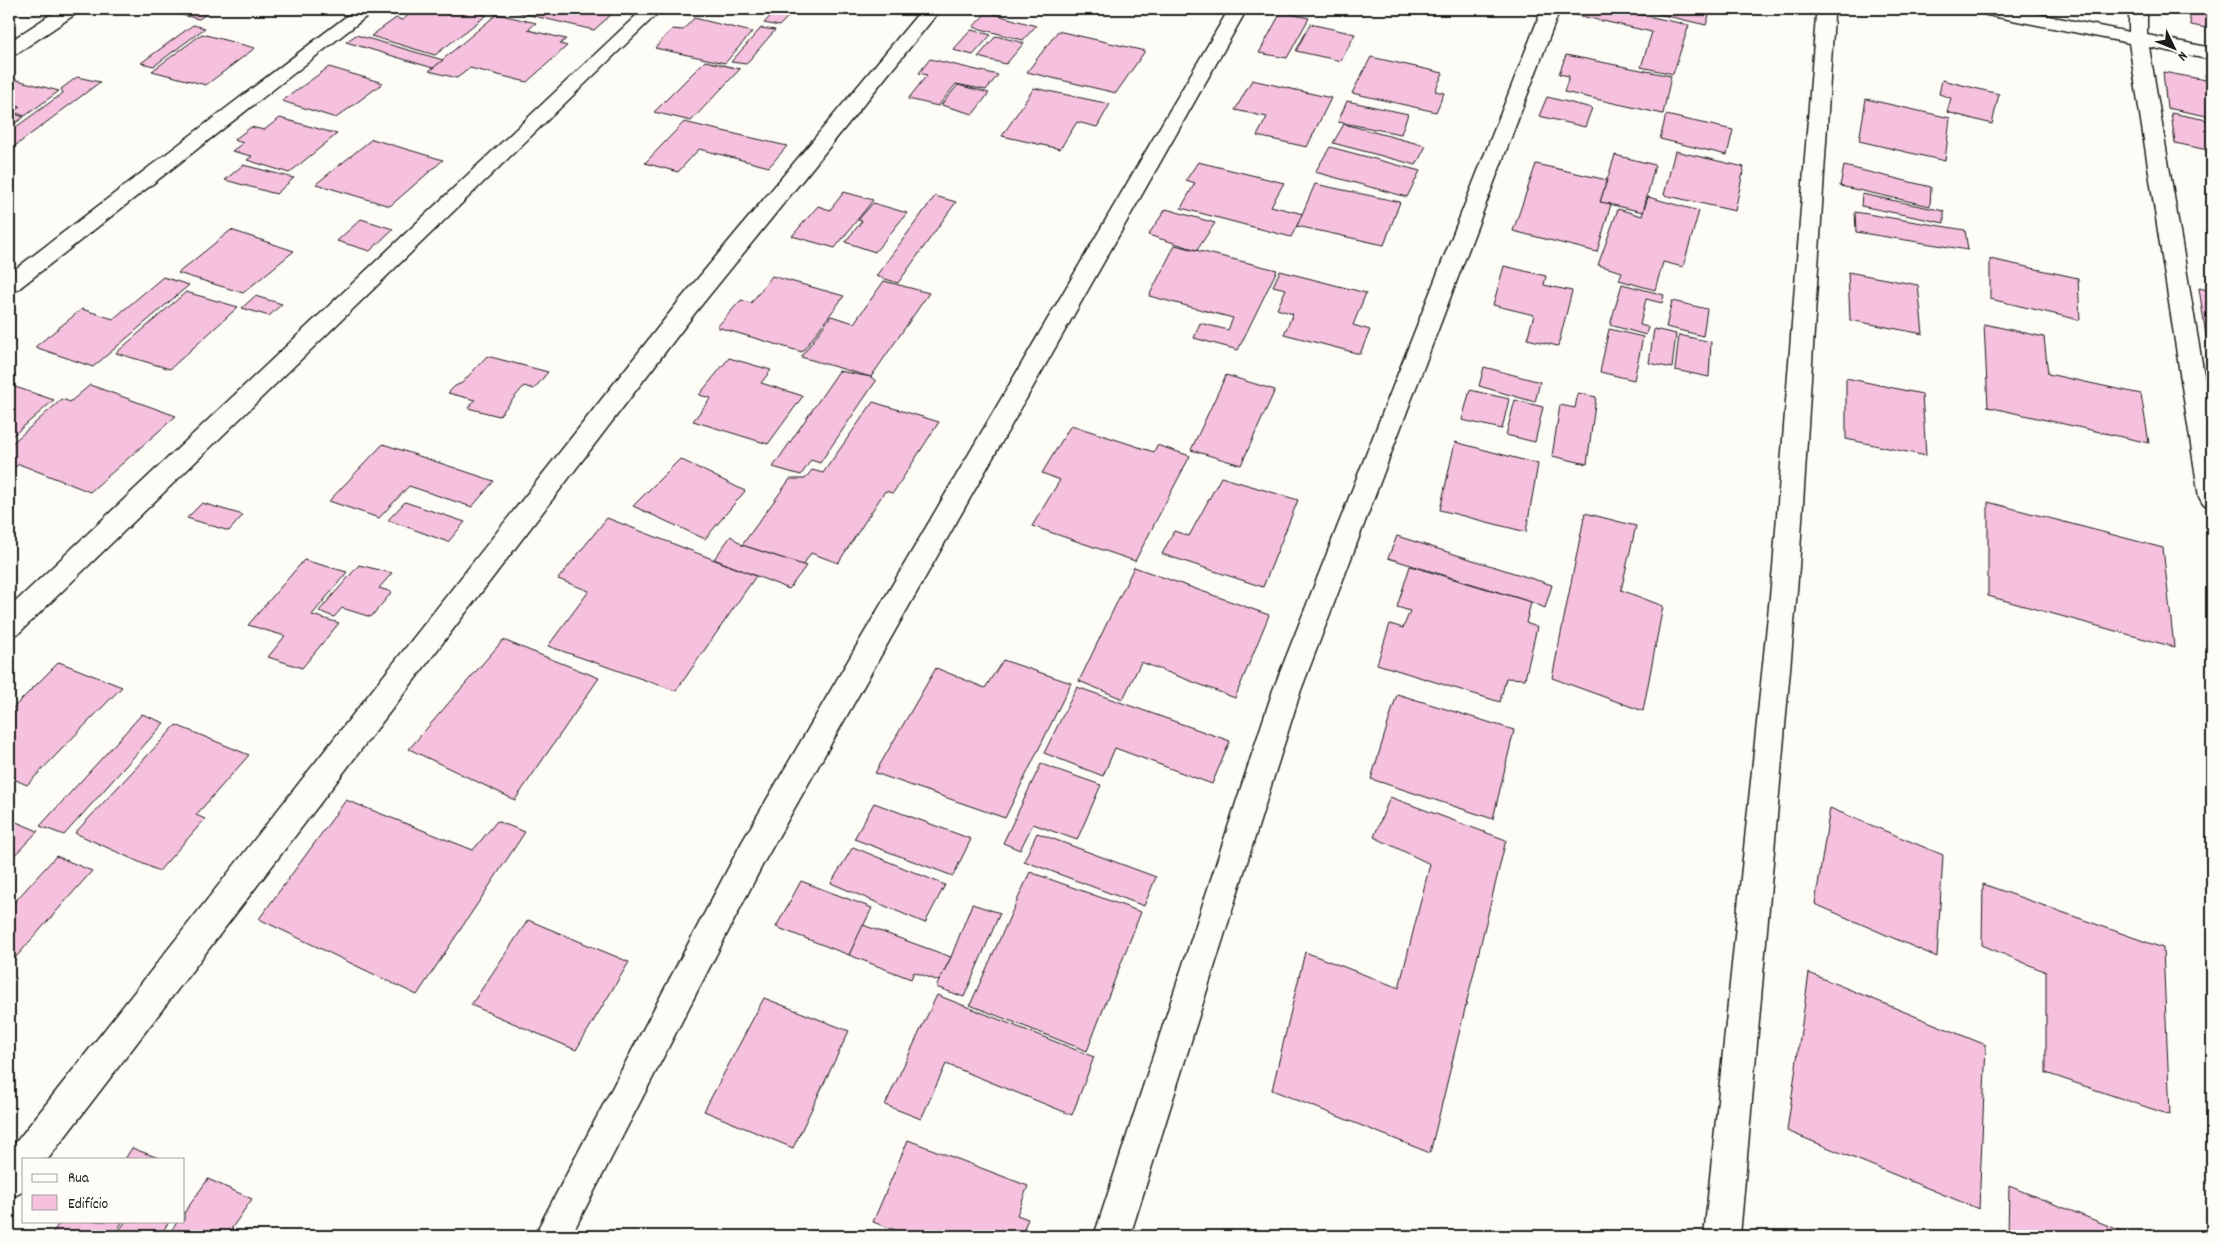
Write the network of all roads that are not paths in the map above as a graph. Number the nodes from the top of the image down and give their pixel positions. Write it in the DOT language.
graph roads {
  1 [pos="71,9"];
  2 [pos="367,9"];
  3 [pos="653,9"];
  4 [pos="932,9"];
  5 [pos="1238,9"];
  6 [pos="1551,9"];
  7 [pos="1829,9"];
  8 [pos="1987,9"];
  9 [pos="2138,9"];
  10 [pos="2138,38"];
  11 [pos="9,50"];
  12 [pos="2212,54"];
  13 [pos="9,285"];
  14 [pos="2212,496"];
  15 [pos="9,624"];
  16 [pos="27,1158"];
  17 [pos="22,1165"];
  18 [pos="9,1181"];
  19 [pos="552,1236"];
  20 [pos="1112,1236"];
  21 [pos="1722,1236"];
  1 -- 11 [label="street"];
  2 -- 13 [label="street"];
  3 -- 15 [label="street"];
  4 -- 16 [label="street"];
  5 -- 19 [label="street"];
  6 -- 20 [label="street"];
  7 -- 21 [label="street"];
  8 -- 10 [label="street"];
  9 -- 10 [label="street"];
  10 -- 12 [label="street"];
  10 -- 14 [label="street"];
  17 -- 18 [label="street"];
}
